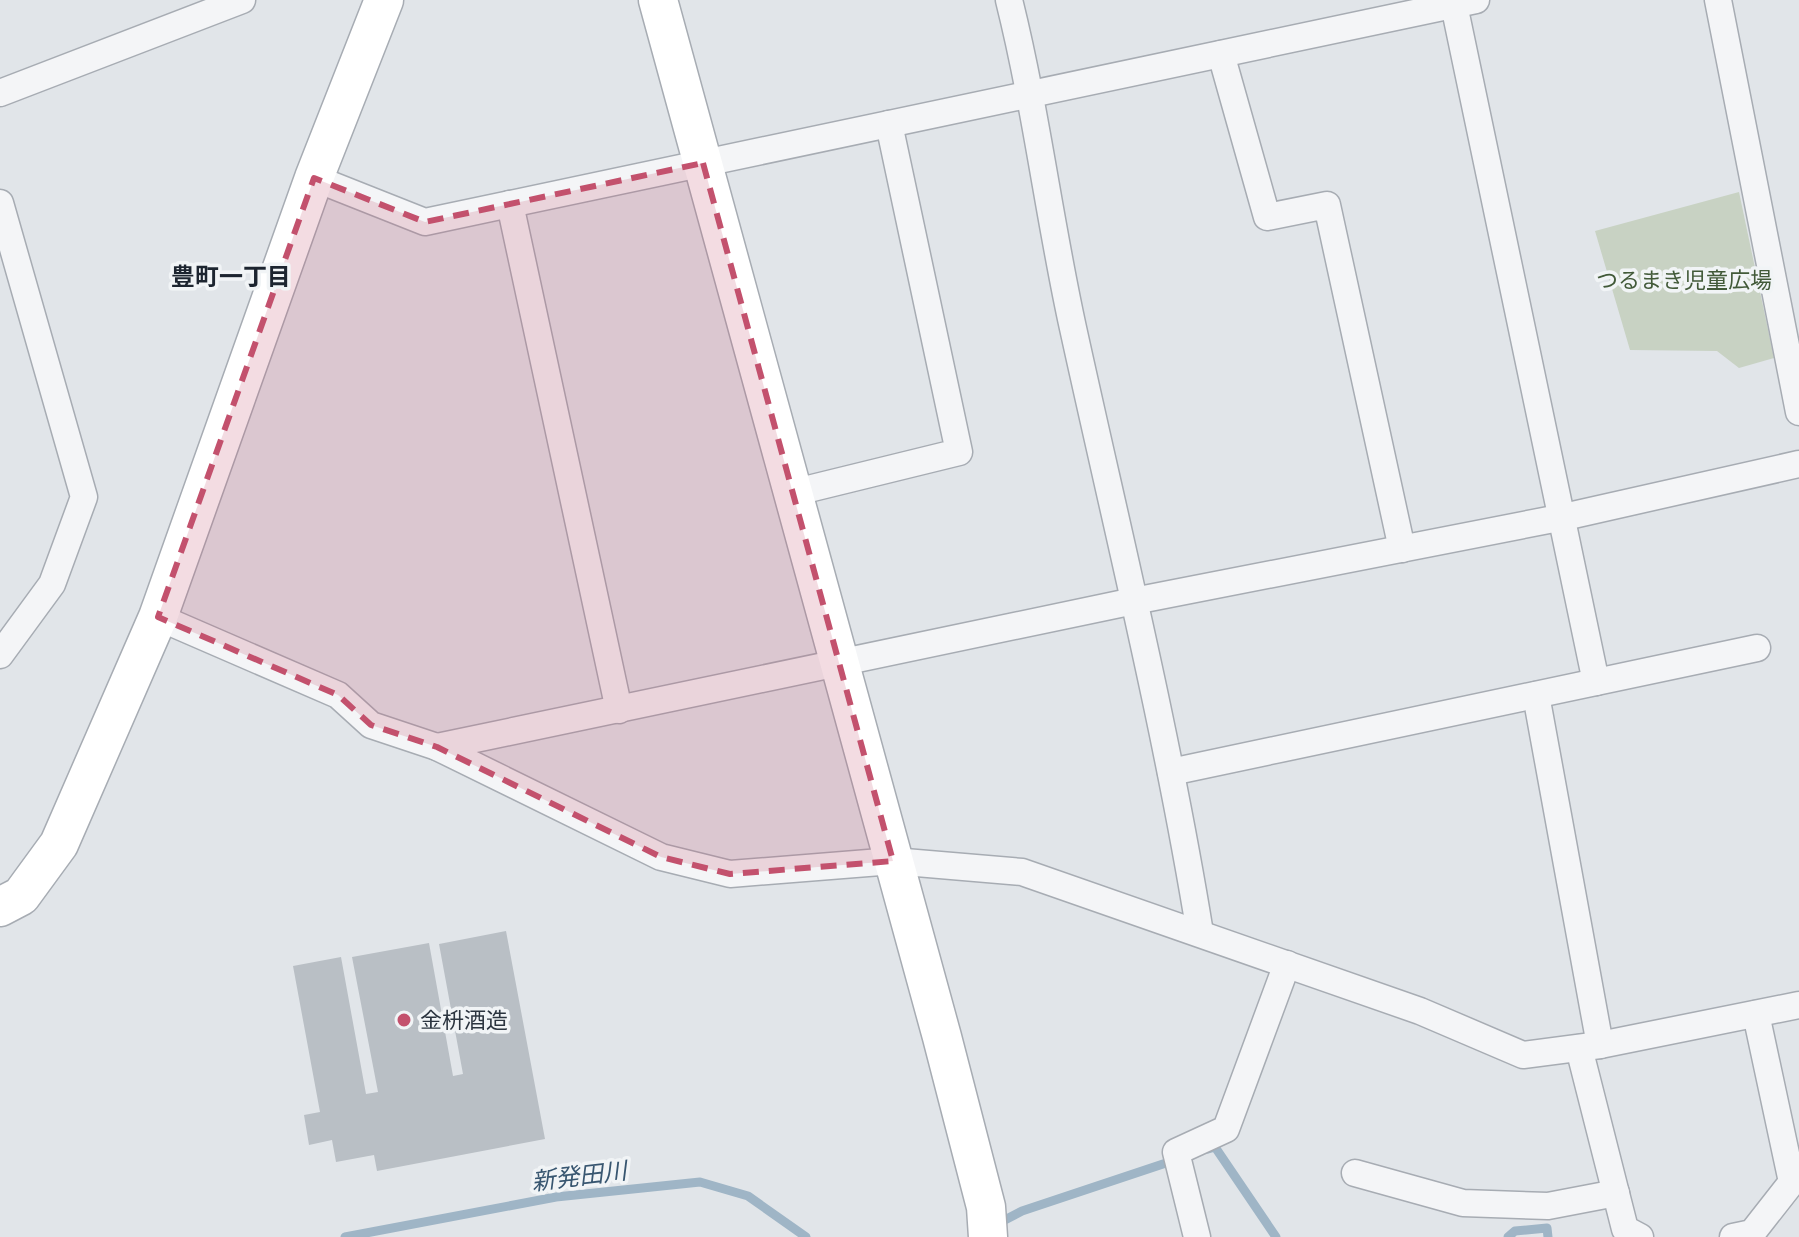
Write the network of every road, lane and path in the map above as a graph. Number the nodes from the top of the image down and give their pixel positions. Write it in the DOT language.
graph roads {
  1 [pos="242,0"];
  2 [pos="384,0"];
  3 [pos="658,0"];
  4 [pos="1009,0"];
  5 [pos="1718,0"];
  6 [pos="1461,2"];
  7 [pos="1221,54"];
  8 [pos="0,93"];
  9 [pos="1032,94"];
  10 [pos="889,124"];
  11 [pos="703,163"];
  12 [pos="314,178"];
  13 [pos="0,203"];
  14 [pos="510,204"];
  15 [pos="1799,412"];
  16 [pos="1799,464"];
  17 [pos="792,493"];
  18 [pos="1564,517"];
  19 [pos="1402,549"];
  20 [pos="1134,601"];
  21 [pos="158,617"];
  22 [pos="1757,648"];
  23 [pos="0,655"];
  24 [pos="838,664"];
  25 [pos="1596,682"];
  26 [pos="1536,695"];
  27 [pos="619,710"];
  28 [pos="437,747"];
  29 [pos="1171,772"];
  30 [pos="893,861"];
  31 [pos="0,907"];
  32 [pos="1200,933"];
  33 [pos="1287,964"];
  34 [pos="1799,1005"];
  35 [pos="1756,1014"];
  36 [pos="1590,1046"];
  37 [pos="1355,1173"];
  38 [pos="1616,1193"];
  39 [pos="987,1222"];
  40 [pos="1197,1237"];
  41 [pos="1640,1237"];
  42 [pos="1733,1237"];
  1 -- 8 [label="street"];
  2 -- 12 [label="street"];
  3 -- 11 [label="street"];
  4 -- 9 [label="street"];
  5 -- 15 [label="street"];
  6 -- 7 [label="street"];
  6 -- 18 [label="street"];
  7 -- 9 [label="street"];
  7 -- 19 [label="street"];
  9 -- 10 [label="street"];
  9 -- 20 [label="street"];
  10 -- 11 [label="street"];
  10 -- 17 [label="street"];
  11 -- 14 [label="street"];
  11 -- 17 [label="street"];
  12 -- 14 [label="street"];
  12 -- 21 [label="street"];
  13 -- 23 [label="street"];
  14 -- 27 [label="street"];
  16 -- 18 [label="street"];
  17 -- 24 [label="street"];
  18 -- 19 [label="street"];
  18 -- 25 [label="street"];
  19 -- 20 [label="street"];
  20 -- 24 [label="street"];
  20 -- 29 [label="street"];
  21 -- 28 [label="street"];
  21 -- 31 [label="street"];
  22 -- 25 [label="street"];
  24 -- 27 [label="street"];
  24 -- 30 [label="street"];
  25 -- 26 [label="street"];
  26 -- 29 [label="street"];
  26 -- 36 [label="street"];
  27 -- 28 [label="street"];
  28 -- 30 [label="street"];
  29 -- 32 [label="street"];
  30 -- 32 [label="street"];
  30 -- 39 [label="street"];
  32 -- 33 [label="street"];
  33 -- 36 [label="street"];
  33 -- 40 [label="street"];
  34 -- 35 [label="street"];
  35 -- 36 [label="street"];
  35 -- 42 [label="street"];
  36 -- 38 [label="street"];
  37 -- 38 [label="street"];
  38 -- 41 [label="street"];
}
